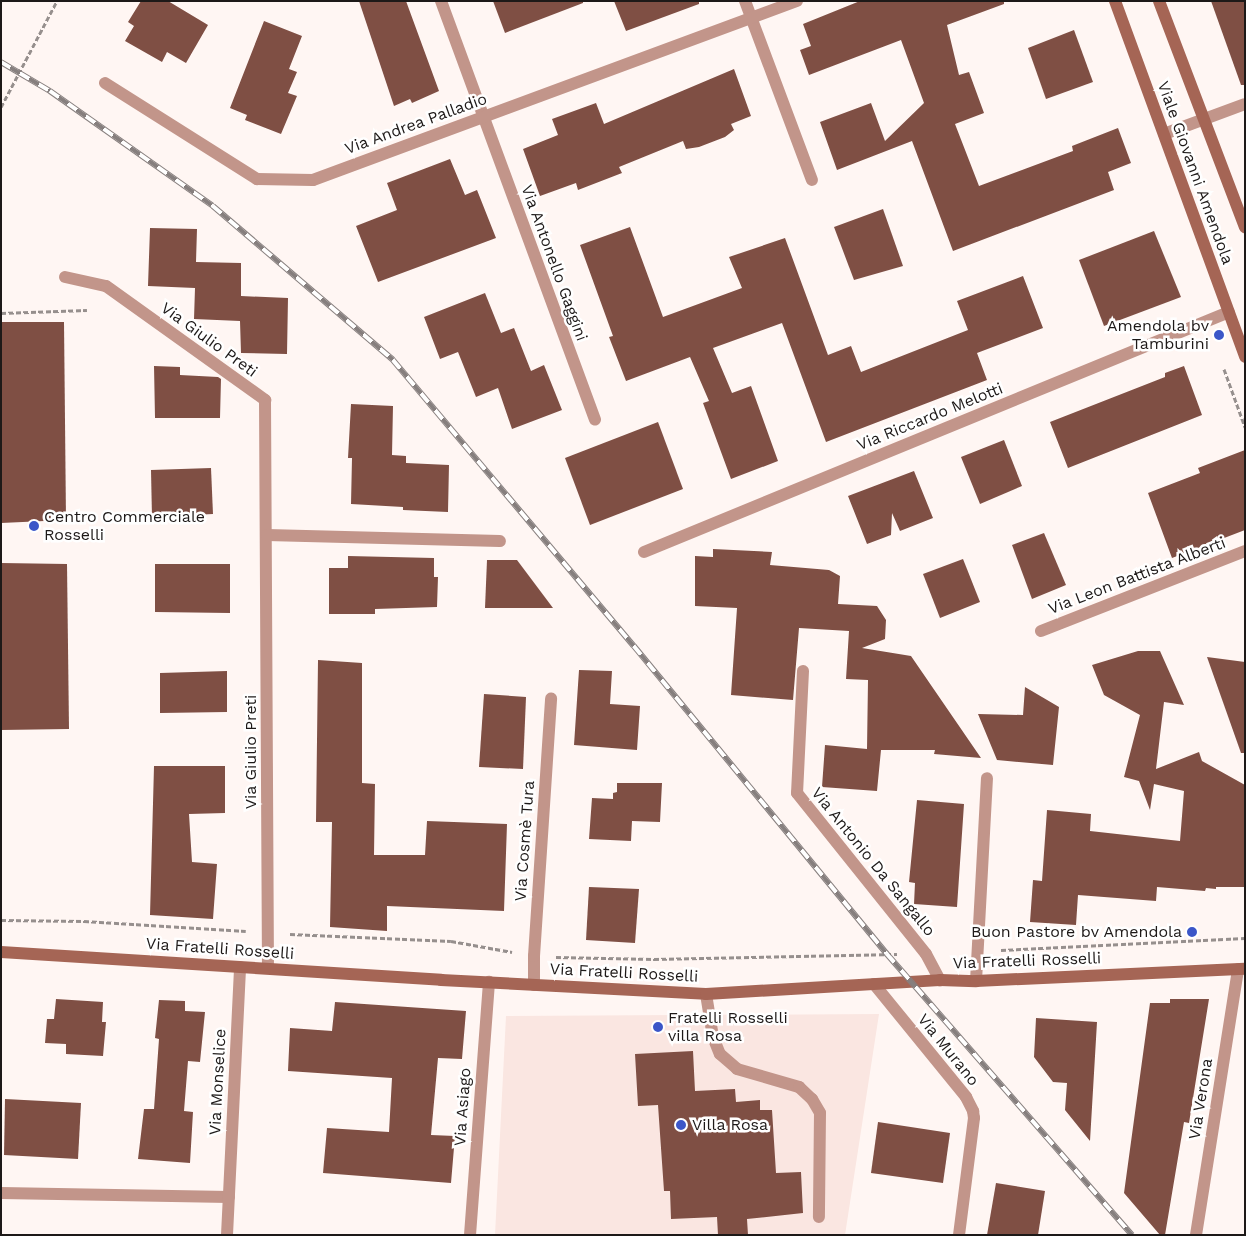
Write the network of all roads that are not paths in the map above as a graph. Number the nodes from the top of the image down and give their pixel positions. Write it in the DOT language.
graph roads {
  1 [pos="441,1"];
  2 [pos="746,1"];
  3 [pos="797,1"];
  4 [pos="1115,1"];
  5 [pos="1160,1"];
  6 [pos="752,19"];
  7 [pos="105,83"];
  8 [pos="1245,104"];
  9 [pos="482,117"];
  10 [pos="1204,119"];
  11 [pos="1164,134"];
  12 [pos="812,180"];
  13 [pos="1245,227"];
  14 [pos="65,277"];
  15 [pos="1229,312"];
  16 [pos="1245,357"];
  17 [pos="595,420"];
  18 [pos="267,535"];
  19 [pos="500,541"];
  20 [pos="1245,551"];
  21 [pos="644,552"];
  22 [pos="1041,631"];
  23 [pos="803,671"];
  24 [pos="551,699"];
  25 [pos="987,778"];
  26 [pos="1,952"];
  27 [pos="240,968"];
  28 [pos="268,968"];
  29 [pos="1242,969"];
  30 [pos="940,980"];
  31 [pos="976,981"];
  32 [pos="489,982"];
  33 [pos="874,984"];
  34 [pos="534,985"];
  35 [pos="706,994"];
  36 [pos="1,1194"];
  37 [pos="229,1197"];
  38 [pos="819,1217"];
  39 [pos="227,1235"];
  40 [pos="470,1235"];
  41 [pos="959,1235"];
  42 [pos="1196,1235"];
  1 -- 9 [label="street, Via Antonello Gaggini"];
  2 -- 6 [label="street"];
  3 -- 6 [label="street, Via Andrea Palladio"];
  4 -- 11 [label="street, Viale Giovanni Amendola"];
  5 -- 10 [label="street, Viale Giovanni Amendola"];
  6 -- 9 [label="street, Via Andrea Palladio"];
  6 -- 12 [label="street"];
  7 -- 9 [label="street, Via Andrea Palladio"];
  8 -- 10 [label="street"];
  9 -- 17 [label="street, Via Antonello Gaggini"];
  10 -- 11 [label="street"];
  10 -- 13 [label="street, Viale Giovanni Amendola"];
  11 -- 15 [label="street, Viale Giovanni Amendola"];
  14 -- 18 [label="street, Via Giulio Preti"];
  15 -- 16 [label="street, Viale Giovanni Amendola"];
  15 -- 21 [label="street, Via Riccardo Melotti"];
  18 -- 19 [label="street"];
  18 -- 28 [label="street, Via Giulio Preti"];
  20 -- 22 [label="street, Via Leon Battista Alberti"];
  23 -- 30 [label="street, Via Antonio Da Sangallo"];
  24 -- 34 [label="street, Via Cosmè Tura"];
  25 -- 31 [label="street"];
  26 -- 27 [label="street, Via Fratelli Rosselli"];
  27 -- 28 [label="street, Via Fratelli Rosselli"];
  27 -- 37 [label="street, Via Monselice"];
  28 -- 32 [label="street, Via Fratelli Rosselli"];
  29 -- 31 [label="street, Via Fratelli Rosselli"];
  29 -- 42 [label="street, Via Verona"];
  30 -- 31 [label="street, Via Fratelli Rosselli"];
  30 -- 33 [label="street, Via Fratelli Rosselli"];
  32 -- 34 [label="street, Via Fratelli Rosselli"];
  32 -- 40 [label="street, Via Asiago"];
  33 -- 35 [label="street, Via Fratelli Rosselli"];
  33 -- 41 [label="street, Via Murano"];
  34 -- 35 [label="street, Via Fratelli Rosselli"];
  35 -- 38 [label="street"];
  36 -- 37 [label="street"];
  37 -- 39 [label="street, Via Monselice"];
}
